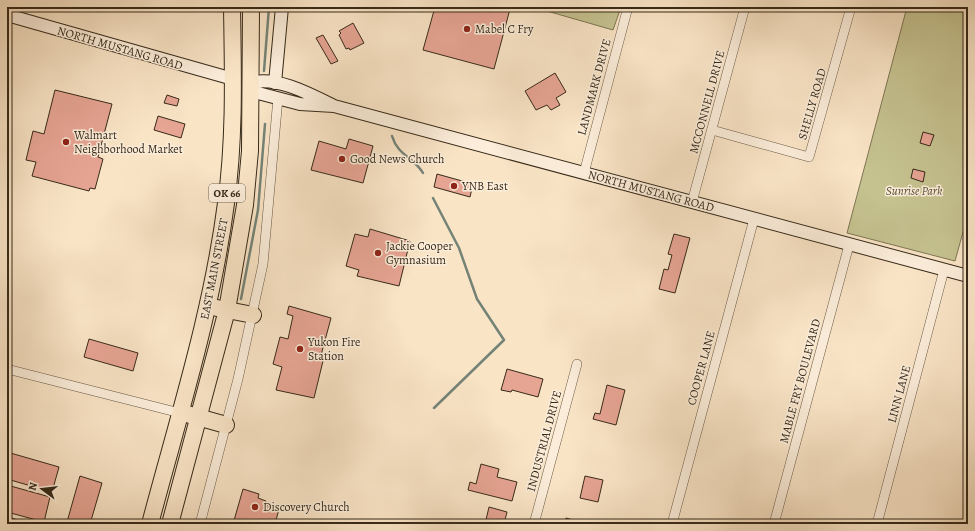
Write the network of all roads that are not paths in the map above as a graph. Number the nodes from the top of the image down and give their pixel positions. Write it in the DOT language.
graph roads {
  1 [pos="232,7"];
  2 [pos="250,7"];
  3 [pos="282,7"];
  4 [pos="628,7"];
  5 [pos="745,7"];
  6 [pos="851,7"];
  7 [pos="7,15"];
  8 [pos="233,79"];
  9 [pos="275,83"];
  10 [pos="251,84"];
  11 [pos="278,98"];
  12 [pos="334,106"];
  13 [pos="712,130"];
  14 [pos="584,173"];
  15 [pos="692,202"];
  16 [pos="754,219"];
  17 [pos="849,244"];
  18 [pos="944,270"];
  19 [pos="968,276"];
  20 [pos="208,306"];
  21 [pos="227,310"];
  22 [pos="253,314"];
  23 [pos="578,364"];
  24 [pos="7,369"];
  25 [pos="180,412"];
  26 [pos="198,417"];
  27 [pos="226,425"];
  28 [pos="150,524"];
  29 [pos="170,524"];
  30 [pos="200,524"];
  31 [pos="534,524"];
  32 [pos="672,524"];
  33 [pos="774,524"];
  34 [pos="877,524"];
  1 -- 8 [label="highway, EAST MAIN STREET / OK 66"];
  2 -- 10 [label="highway, EAST MAIN STREET / OK 66"];
  3 -- 9 [label="main road"];
  4 -- 14 [label="street, LANDMARK DRIVE"];
  5 -- 13 [label="street, MCCONNELL DRIVE"];
  6 -- 13 [label="street, SHELLY ROAD"];
  7 -- 8 [label="main road, NORTH MUSTANG ROAD"];
  8 -- 10 [label="highway"];
  8 -- 20 [label="highway, EAST MAIN STREET / OK 66"];
  9 -- 10 [label="main road, NORTH MUSTANG ROAD"];
  9 -- 12 [label="main road, NORTH MUSTANG ROAD"];
  10 -- 11 [label="main road, NORTH MUSTANG ROAD"];
  10 -- 21 [label="highway, EAST MAIN STREET / OK 66"];
  11 -- 12 [label="main road, NORTH MUSTANG ROAD"];
  11 -- 22 [label="street"];
  12 -- 14 [label="main road, NORTH MUSTANG ROAD"];
  13 -- 15 [label="street, MCCONNELL DRIVE"];
  14 -- 15 [label="main road, NORTH MUSTANG ROAD"];
  15 -- 16 [label="main road, NORTH MUSTANG ROAD"];
  16 -- 17 [label="main road, NORTH MUSTANG ROAD"];
  16 -- 32 [label="street, COOPER LANE"];
  17 -- 18 [label="main road, NORTH MUSTANG ROAD"];
  17 -- 33 [label="street, MABLE FRY BOULEVARD"];
  18 -- 19 [label="main road, NORTH MUSTANG ROAD"];
  18 -- 34 [label="street, LINN LANE"];
  20 -- 21 [label="highway"];
  20 -- 25 [label="highway, EAST MAIN STREET / OK 66"];
  21 -- 22 [label="highway"];
  21 -- 26 [label="highway, EAST MAIN STREET / OK 66"];
  22 -- 27 [label="street"];
  23 -- 31 [label="street, INDUSTRIAL DRIVE"];
  24 -- 25 [label="street"];
  25 -- 26 [label="highway"];
  25 -- 28 [label="highway, EAST MAIN STREET / OK 66"];
  26 -- 27 [label="highway"];
  26 -- 29 [label="highway, EAST MAIN STREET / OK 66"];
  27 -- 30 [label="street"];
}
